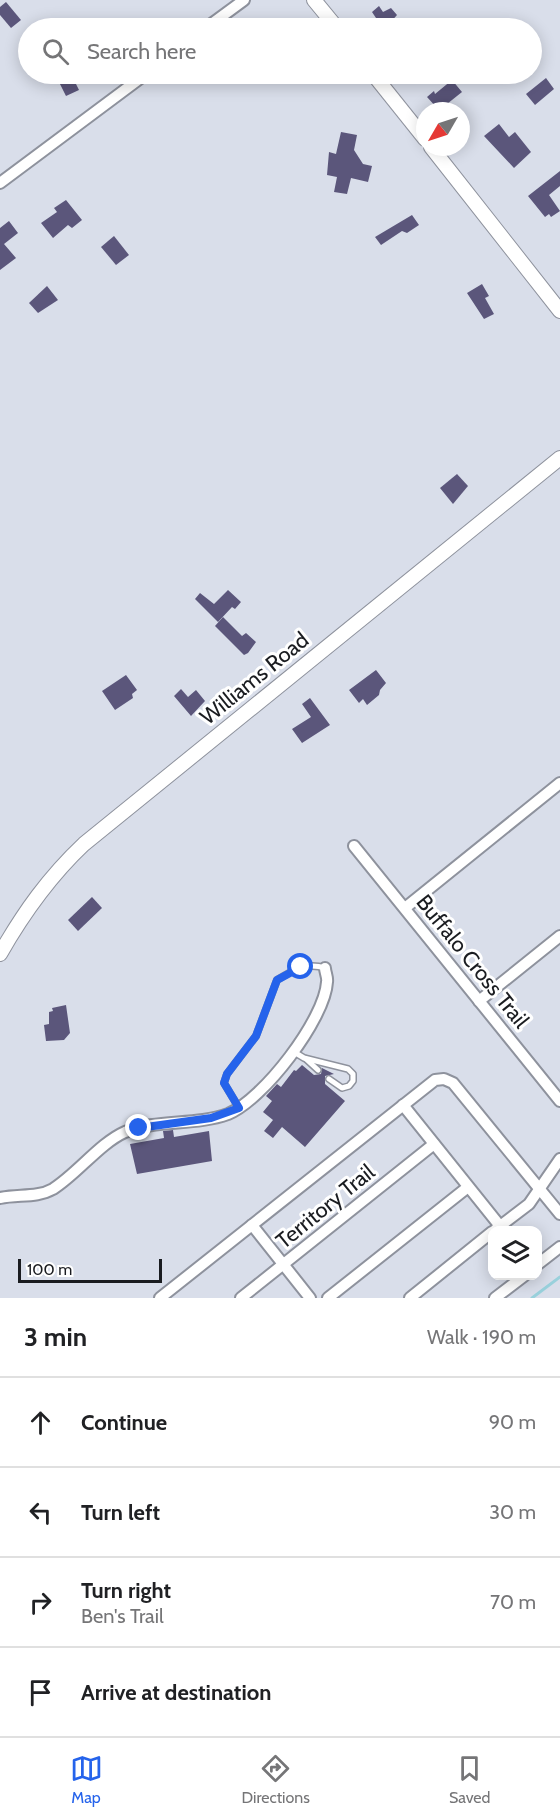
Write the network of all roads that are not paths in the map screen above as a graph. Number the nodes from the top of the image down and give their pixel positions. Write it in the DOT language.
graph roads {
  1 [pos="244,0"];
  2 [pos="314,0"];
  3 [pos="220,18"];
  4 [pos="329,18"];
  5 [pos="133,84"];
  6 [pos="381,84"];
  7 [pos="416,128"];
  8 [pos="438,156"];
  9 [pos="0,183"];
  10 [pos="560,310"];
  11 [pos="560,458"];
  12 [pos="560,783"];
  13 [pos="354,846"];
  14 [pos="405,908"];
  15 [pos="560,936"];
  16 [pos="0,954"];
  17 [pos="325,968"];
  18 [pos="479,1001"];
  19 [pos="294,1052"];
  20 [pos="304,1058"];
  21 [pos="318,1070"];
  22 [pos="329,1079"];
  23 [pos="560,1101"];
  24 [pos="404,1105"];
  25 [pos="239,1108"];
  26 [pos="434,1144"];
  27 [pos="560,1159"];
  28 [pos="468,1187"];
  29 [pos="539,1189"];
  30 [pos="0,1198"];
  31 [pos="560,1215"];
  32 [pos="252,1225"];
  33 [pos="493,1226"];
  34 [pos="501,1226"];
  35 [pos="488,1236"];
  36 [pos="560,1246"];
  37 [pos="542,1260"];
  38 [pos="283,1265"];
  39 [pos="518,1280"];
  40 [pos="160,1298"];
  41 [pos="241,1298"];
  42 [pos="310,1298"];
  43 [pos="328,1298"];
  44 [pos="410,1298"];
  45 [pos="495,1298"];
  1 -- 3 [label="street"];
  2 -- 4 [label="street"];
  5 -- 9 [label="street"];
  6 -- 7 [label="street"];
  8 -- 10 [label="street"];
  11 -- 16 [label="street, Williams Road"];
  12 -- 14 [label="street"];
  13 -- 14 [label="street, Buffalo Cross Trail"];
  14 -- 18 [label="street, Buffalo Cross Trail"];
  15 -- 18 [label="street"];
  17 -- 19 [label="street"];
  17 -- 25 [label="lane"];
  18 -- 23 [label="street, Buffalo Cross Trail"];
  19 -- 20 [label="lane"];
  19 -- 25 [label="street"];
  20 -- 21 [label="lane"];
  20 -- 22 [label="lane"];
  24 -- 26 [label="street"];
  24 -- 29 [label="street"];
  24 -- 32 [label="street"];
  25 -- 30 [label="street"];
  26 -- 28 [label="street"];
  26 -- 38 [label="street, Territory Trail"];
  27 -- 29 [label="street"];
  28 -- 33 [label="street"];
  28 -- 43 [label="street"];
  29 -- 31 [label="street"];
  29 -- 34 [label="street"];
  32 -- 38 [label="street"];
  32 -- 40 [label="street"];
  35 -- 44 [label="street"];
  36 -- 37 [label="street"];
  38 -- 41 [label="street, Territory Trail"];
  38 -- 42 [label="street"];
  39 -- 45 [label="street"];
}
